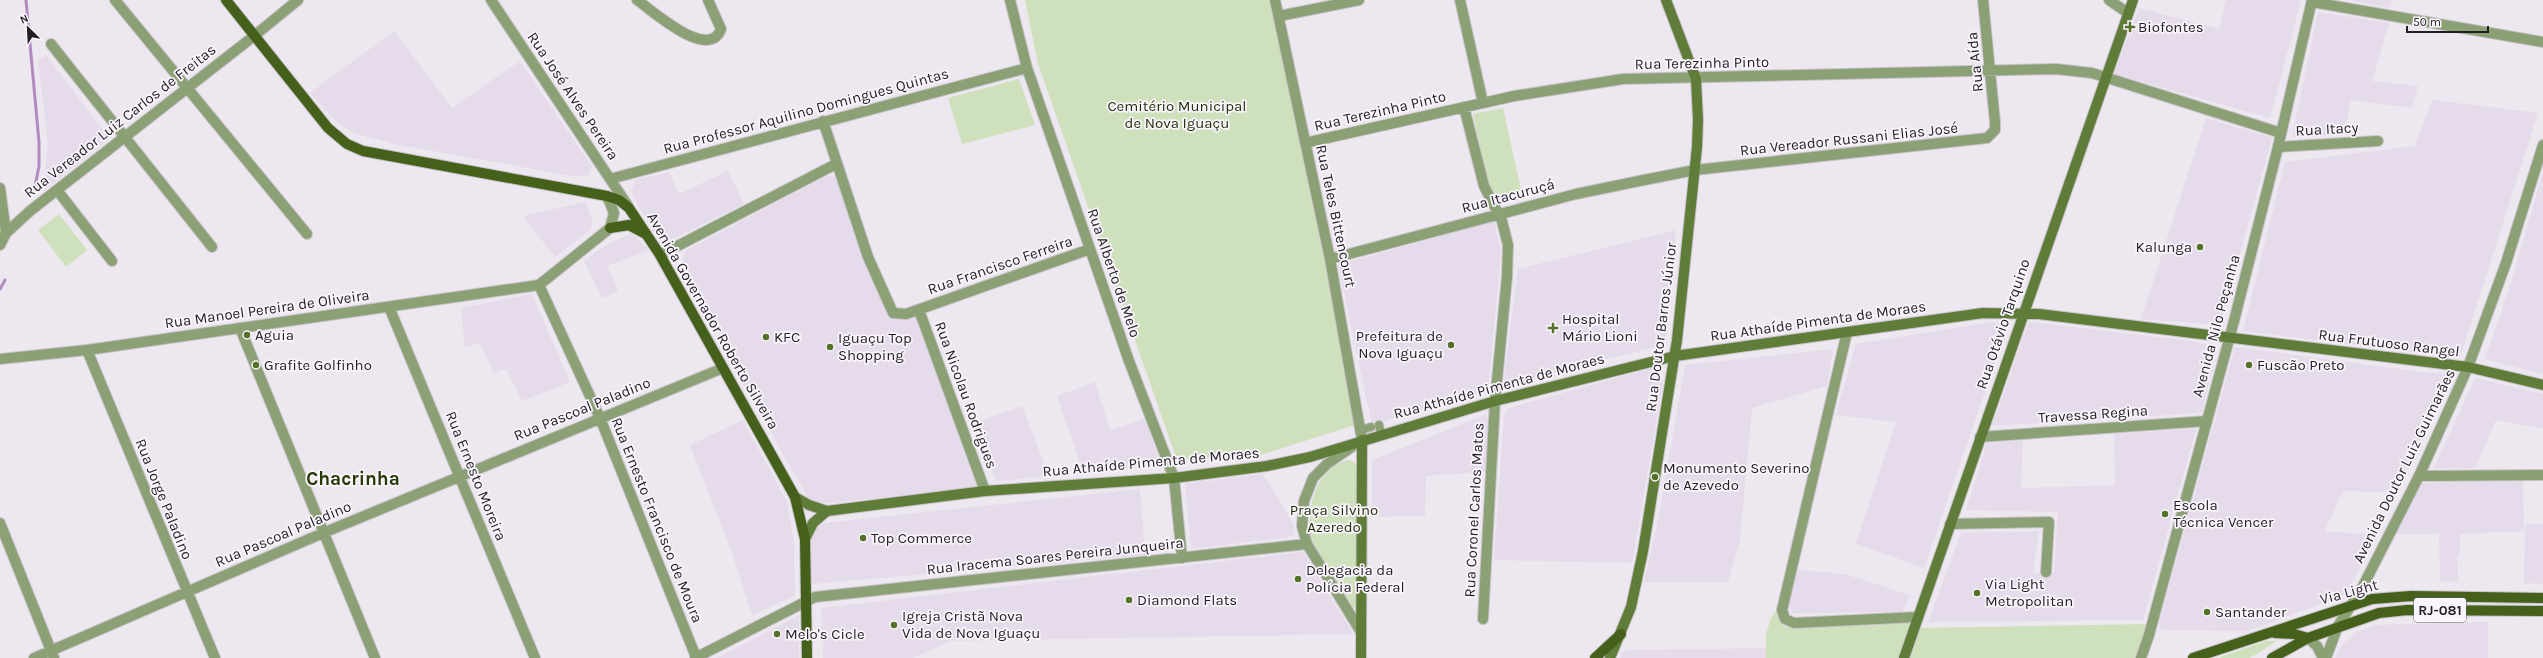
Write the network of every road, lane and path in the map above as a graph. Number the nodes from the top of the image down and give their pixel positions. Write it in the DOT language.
graph roads {
  1 [pos="116,0"];
  2 [pos="226,0"];
  3 [pos="298,0"];
  4 [pos="491,0"];
  5 [pos="637,0"];
  6 [pos="708,0"];
  7 [pos="1010,0"];
  8 [pos="1275,0"];
  9 [pos="1359,0"];
  10 [pos="1460,0"];
  11 [pos="1666,0"];
  12 [pos="1982,0"];
  13 [pos="2108,0"];
  14 [pos="2133,0"];
  15 [pos="2312,1"];
  16 [pos="2128,13"];
  17 [pos="1279,16"];
  18 [pos="254,36"];
  19 [pos="2543,42"];
  20 [pos="51,44"];
  21 [pos="1027,68"];
  22 [pos="1991,71"];
  23 [pos="2106,78"];
  24 [pos="1696,79"];
  25 [pos="186,89"];
  26 [pos="1483,103"];
  27 [pos="1464,107"];
  28 [pos="823,121"];
  29 [pos="1995,122"];
  30 [pos="2281,133"];
  31 [pos="124,137"];
  32 [pos="2378,141"];
  33 [pos="1305,143"];
  34 [pos="2543,145"];
  35 [pos="2278,147"];
  36 [pos="836,164"];
  37 [pos="1695,170"];
  38 [pos="610,179"];
  39 [pos="0,188"];
  40 [pos="57,190"];
  41 [pos="607,196"];
  42 [pos="629,208"];
  43 [pos="1498,214"];
  44 [pos="610,228"];
  45 [pos="6,233"];
  46 [pos="307,234"];
  47 [pos="649,237"];
  48 [pos="0,245"];
  49 [pos="212,248"];
  50 [pos="1090,249"];
  51 [pos="660,255"];
  52 [pos="1330,259"];
  53 [pos="112,261"];
  54 [pos="539,285"];
  55 [pos="389,307"];
  56 [pos="920,310"];
  57 [pos="2024,313"];
  58 [pos="240,328"];
  59 [pos="1847,332"];
  60 [pos="2229,338"];
  61 [pos="87,350"];
  62 [pos="1675,356"];
  63 [pos="0,360"];
  64 [pos="2468,367"];
  65 [pos="723,368"];
  66 [pos="2543,385"];
  67 [pos="1496,401"];
  68 [pos="600,418"];
  69 [pos="2207,421"];
  70 [pos="1371,431"];
  71 [pos="1980,437"];
  72 [pos="2543,475"];
  73 [pos="460,476"];
  74 [pos="2419,476"];
  75 [pos="1174,478"];
  76 [pos="985,491"];
  77 [pos="795,497"];
  78 [pos="827,511"];
  79 [pos="1950,524"];
  80 [pos="1,526"];
  81 [pos="323,533"];
  82 [pos="805,539"];
  83 [pos="1307,544"];
  84 [pos="1182,558"];
  85 [pos="2046,572"];
  86 [pos="186,592"];
  87 [pos="2541,597"];
  88 [pos="806,600"];
  89 [pos="2353,604"];
  90 [pos="2543,612"];
  91 [pos="1917,617"];
  92 [pos="1483,619"];
  93 [pos="2338,626"];
  94 [pos="1361,632"];
  95 [pos="1621,634"];
  96 [pos="2264,634"];
  97 [pos="2308,638"];
  98 [pos="53,654"];
  99 [pos="34,658"];
  100 [pos="215,658"];
  101 [pos="375,658"];
  102 [pos="535,658"];
  103 [pos="696,658"];
  104 [pos="807,658"];
  105 [pos="1361,658"];
  106 [pos="1595,658"];
  107 [pos="1610,658"];
  108 [pos="1904,658"];
  109 [pos="2140,658"];
  110 [pos="2193,658"];
  111 [pos="2272,658"];
  112 [pos="2323,658"];
  113 [pos="2326,658"];
  1 -- 25 [label="street"];
  2 -- 18 [label="main road, Avenida Governador Roberto Silveira"];
  3 -- 18 [label="street, Rua Vereador Luiz Carlos de Freitas"];
  4 -- 38 [label="street, Rua José Alves Pereira"];
  5 -- 6 [label="street"];
  7 -- 21 [label="street, Rua Alberto de Melo"];
  8 -- 17 [label="street, Rua Teles Bittencourt"];
  9 -- 17 [label="street"];
  10 -- 26 [label="street"];
  11 -- 24 [label="main road, Rua Doutor Barros Júnior"];
  12 -- 22 [label="street, Rua Aída"];
  13 -- 16 [label="street"];
  14 -- 16 [label="main road, Rua Otávio Tarquino"];
  15 -- 19 [label="street"];
  15 -- 30 [label="street, Avenida Nilo Peçanha"];
  16 -- 23 [label="main road, Rua Otávio Tarquino"];
  17 -- 33 [label="street, Rua Teles Bittencourt"];
  18 -- 25 [label="street, Rua Vereador Luiz Carlos de Freitas"];
  18 -- 41 [label="main road, Avenida Governador Roberto Silveira"];
  20 -- 31 [label="street"];
  21 -- 28 [label="street, Rua Professor Aquilino Domingues Quintas"];
  21 -- 50 [label="street, Rua Alberto de Melo"];
  22 -- 23 [label="street, Rua Terezinha Pinto"];
  22 -- 24 [label="street, Rua Terezinha Pinto"];
  22 -- 29 [label="street, Rua Aída"];
  23 -- 30 [label="street, Rua Terezinha Pinto"];
  23 -- 57 [label="main road, Rua Otávio Tarquino"];
  24 -- 26 [label="street, Rua Terezinha Pinto"];
  24 -- 37 [label="main road, Rua Doutor Barros Júnior"];
  25 -- 31 [label="street, Rua Vereador Luiz Carlos de Freitas"];
  25 -- 46 [label="street"];
  26 -- 27 [label="street, Rua Terezinha Pinto"];
  27 -- 33 [label="street, Rua Terezinha Pinto"];
  27 -- 43 [label="street, Rua Coronel Carlos Matos"];
  28 -- 36 [label="street, Rua Francisco Ferreira"];
  28 -- 38 [label="street, Rua Professor Aquilino Domingues Quintas"];
  29 -- 37 [label="street, Rua Vereador Russani Elias José"];
  30 -- 35 [label="street, Avenida Nilo Peçanha"];
  31 -- 40 [label="street, Rua Vereador Luiz Carlos de Freitas"];
  31 -- 49 [label="street"];
  32 -- 35 [label="street, Rua Itacy"];
  33 -- 52 [label="street, Rua Teles Bittencourt"];
  34 -- 64 [label="street, Avenida Doutor Luiz Guimarães"];
  35 -- 60 [label="street, Avenida Nilo Peçanha"];
  36 -- 51 [label="street"];
  36 -- 56 [label="street, Rua Francisco Ferreira"];
  37 -- 43 [label="street, Rua Itacuruçá"];
  37 -- 62 [label="main road, Rua Doutor Barros Júnior"];
  38 -- 41 [label="street"];
  38 -- 42 [label="street, Rua José Alves Pereira"];
  39 -- 45 [label="street"];
  40 -- 45 [label="street, Rua Vereador Luiz Carlos de Freitas"];
  40 -- 53 [label="street"];
  41 -- 42 [label="main road, Avenida Governador Roberto Silveira"];
  41 -- 44 [label="street"];
  42 -- 47 [label="main road, Avenida Governador Roberto Silveira"];
  43 -- 52 [label="street, Rua Itacuruçá"];
  43 -- 67 [label="street, Rua Coronel Carlos Matos"];
  44 -- 47 [label="main road"];
  44 -- 54 [label="street"];
  45 -- 48 [label="street"];
  47 -- 51 [label="main road, Avenida Governador Roberto Silveira"];
  50 -- 56 [label="street, Rua Francisco Ferreira"];
  50 -- 75 [label="street, Rua Alberto de Melo"];
  51 -- 65 [label="main road, Avenida Governador Roberto Silveira"];
  52 -- 70 [label="street, Rua Teles Bittencourt"];
  54 -- 55 [label="street, Rua Manoel Pereira de Oliveira"];
  54 -- 68 [label="street, Rua Ernesto Francisco de Moura"];
  55 -- 58 [label="street, Rua Manoel Pereira de Oliveira"];
  55 -- 73 [label="street, Rua Ernesto Moreira"];
  56 -- 76 [label="street, Rua Nicolau Rodrigues"];
  57 -- 59 [label="main road, Rua Athaíde Pimenta de Moraes"];
  57 -- 60 [label="main road, Rua Athaíde Pimenta de Moraes"];
  57 -- 71 [label="main road, Rua Otávio Tarquino"];
  58 -- 61 [label="street, Rua Manoel Pereira de Oliveira"];
  58 -- 81 [label="street"];
  59 -- 62 [label="main road, Rua Athaíde Pimenta de Moraes"];
  59 -- 91 [label="street"];
  60 -- 64 [label="main road, Rua Frutuoso Rangel"];
  60 -- 69 [label="street, Avenida Nilo Peçanha"];
  61 -- 63 [label="street, Rua Manoel Pereira de Oliveira"];
  61 -- 86 [label="street, Rua Jorge Paladino"];
  62 -- 67 [label="main road, Rua Athaíde Pimenta de Moraes"];
  62 -- 95 [label="main road, Rua Doutor Barros Júnior"];
  64 -- 66 [label="main road, Rua Frutuoso Rangel"];
  64 -- 74 [label="street, Avenida Doutor Luiz Guimarães"];
  65 -- 68 [label="street, Rua Pascoal Paladino"];
  65 -- 77 [label="main road, Avenida Governador Roberto Silveira"];
  67 -- 70 [label="main road, Rua Athaíde Pimenta de Moraes"];
  67 -- 92 [label="street, Rua Coronel Carlos Matos"];
  68 -- 73 [label="street, Rua Pascoal Paladino"];
  68 -- 103 [label="street, Rua Ernesto Francisco de Moura"];
  69 -- 71 [label="street, Travessa Regina"];
  69 -- 109 [label="street, Avenida Nilo Peçanha"];
  70 -- 75 [label="main road, Rua Athaíde Pimenta de Moraes"];
  70 -- 83 [label="street"];
  70 -- 94 [label="main road"];
  71 -- 79 [label="main road, Rua Otávio Tarquino"];
  72 -- 74 [label="street"];
  73 -- 81 [label="street, Rua Pascoal Paladino"];
  73 -- 102 [label="street, Rua Ernesto Moreira"];
  74 -- 89 [label="street, Avenida Doutor Luiz Guimarães"];
  75 -- 76 [label="main road, Rua Athaíde Pimenta de Moraes"];
  75 -- 84 [label="street, Rua Alberto de Melo"];
  76 -- 78 [label="main road, Rua Athaíde Pimenta de Moraes"];
  77 -- 78 [label="main road, Rua Athaíde Pimenta de Moraes"];
  77 -- 82 [label="main road, Avenida Governador Roberto Silveira"];
  78 -- 82 [label="main road"];
  79 -- 85 [label="street"];
  79 -- 91 [label="main road, Rua Otávio Tarquino"];
  80 -- 98 [label="street"];
  81 -- 86 [label="street, Rua Pascoal Paladino"];
  81 -- 101 [label="street"];
  82 -- 88 [label="main road, Avenida Governador Roberto Silveira"];
  83 -- 84 [label="street, Rua Iracema Soares Pereira Junqueira"];
  83 -- 94 [label="street"];
  84 -- 88 [label="street, Rua Iracema Soares Pereira Junqueira"];
  86 -- 98 [label="street, Rua Pascoal Paladino"];
  86 -- 100 [label="street, Rua Jorge Paladino"];
  87 -- 89 [label="main road, Via Light / RJ-081"];
  88 -- 103 [label="street, Rua Iracema Soares Pereira Junqueira"];
  88 -- 104 [label="main road, Avenida Governador Roberto Silveira"];
  89 -- 93 [label="street, Avenida Doutor Luiz Guimarães"];
  89 -- 96 [label="main road, Via Light / RJ-081"];
  90 -- 93 [label="main road, Via Light / RJ-081"];
  91 -- 108 [label="main road, Rua Otávio Tarquino"];
  93 -- 97 [label="main road, Via Light / RJ-081"];
  93 -- 113 [label="street, Avenida Doutor Luiz Guimarães"];
  94 -- 105 [label="main road"];
  95 -- 106 [label="main road"];
  95 -- 107 [label="main road, Rua Doutor Barros Júnior"];
  96 -- 97 [label="main road"];
  96 -- 110 [label="main road, Via Light / RJ-081"];
  97 -- 111 [label="main road, Via Light / RJ-081"];
  97 -- 112 [label="street"];
  98 -- 99 [label="street, Rua Pascoal Paladino"];
}
